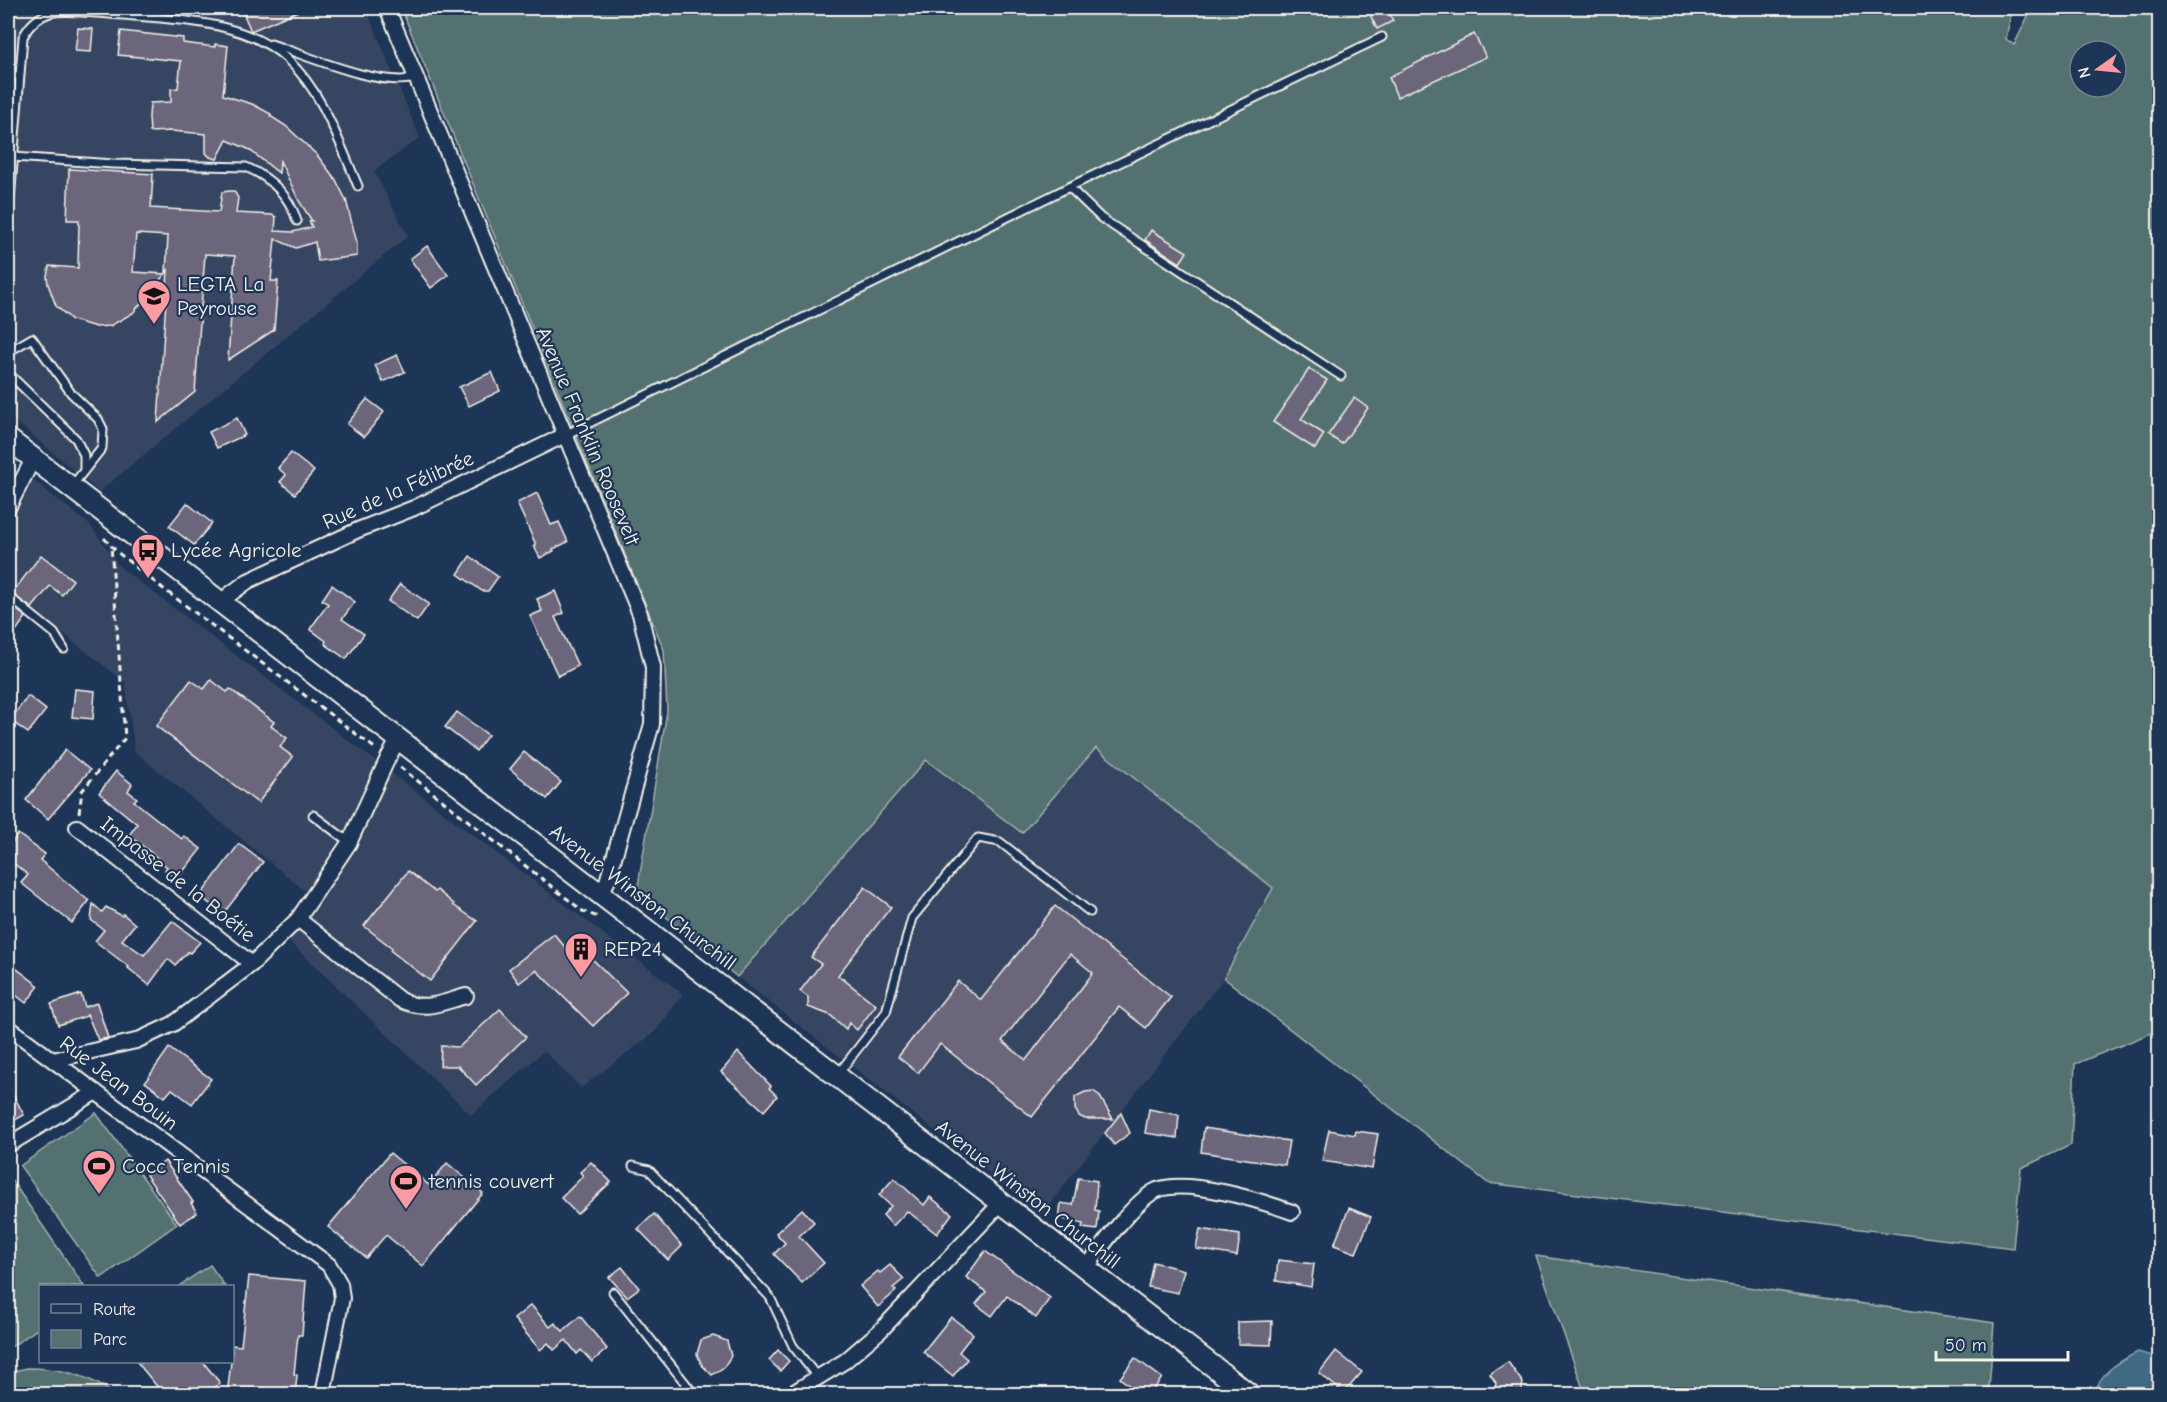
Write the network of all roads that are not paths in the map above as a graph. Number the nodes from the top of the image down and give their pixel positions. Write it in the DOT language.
graph roads {
  1 [pos="387,8"];
  2 [pos="98,10"];
  3 [pos="1382,37"];
  4 [pos="262,41"];
  5 [pos="8,75"];
  6 [pos="20,76"];
  7 [pos="416,78"];
  8 [pos="13,157"];
  9 [pos="358,186"];
  10 [pos="1069,187"];
  11 [pos="297,221"];
  12 [pos="8,226"];
  13 [pos="8,352"];
  14 [pos="8,373"];
  15 [pos="1341,376"];
  16 [pos="565,435"];
  17 [pos="8,440"];
  18 [pos="33,459"];
  19 [pos="84,469"];
  20 [pos="71,488"];
  21 [pos="8,508"];
  22 [pos="8,596"];
  23 [pos="221,604"];
  24 [pos="64,649"];
  25 [pos="398,740"];
  26 [pos="313,815"];
  27 [pos="78,827"];
  28 [pos="349,843"];
  29 [pos="599,894"];
  30 [pos="1090,912"];
  31 [pos="298,919"];
  32 [pos="252,964"];
  33 [pos="466,996"];
  34 [pos="8,1027"];
  35 [pos="53,1060"];
  36 [pos="837,1076"];
  37 [pos="96,1092"];
  38 [pos="8,1145"];
  39 [pos="633,1166"];
  40 [pos="1001,1203"];
  41 [pos="1292,1212"];
  42 [pos="1086,1269"];
  43 [pos="613,1292"];
  44 [pos="818,1378"];
  45 [pos="323,1395"];
  46 [pos="694,1395"];
  47 [pos="791,1395"];
  48 [pos="1248,1395"];
  1 -- 7 [label="street, Avenue Franklin Roosevelt"];
  2 -- 4 [label="lane"];
  2 -- 6 [label="lane"];
  3 -- 10 [label="lane"];
  4 -- 7 [label="lane"];
  4 -- 9 [label="lane"];
  5 -- 6 [label="lane"];
  6 -- 8 [label="lane"];
  7 -- 16 [label="street, Avenue Franklin Roosevelt"];
  8 -- 11 [label="lane"];
  8 -- 12 [label="lane"];
  10 -- 15 [label="lane"];
  10 -- 16 [label="lane"];
  13 -- 19 [label="lane"];
  14 -- 19 [label="lane"];
  16 -- 23 [label="street, Rue de la Félibrée"];
  16 -- 29 [label="street, Avenue Franklin Roosevelt"];
  17 -- 18 [label="main road, Avenue Winston Churchill"];
  18 -- 20 [label="main road, Avenue Winston Churchill"];
  18 -- 21 [label="street"];
  19 -- 20 [label="lane"];
  20 -- 23 [label="main road, Avenue Winston Churchill"];
  22 -- 24 [label="lane"];
  23 -- 25 [label="main road, Avenue Winston Churchill"];
  25 -- 28 [label="street"];
  25 -- 29 [label="main road, Avenue Winston Churchill"];
  26 -- 28 [label="lane"];
  27 -- 32 [label="street, Impasse de la Boétie"];
  28 -- 31 [label="street"];
  29 -- 36 [label="main road, Avenue Winston Churchill"];
  30 -- 36 [label="lane"];
  31 -- 32 [label="street"];
  31 -- 33 [label="street"];
  32 -- 35 [label="street"];
  34 -- 35 [label="street, Rue Jean Bouin"];
  35 -- 37 [label="street, Rue Jean Bouin"];
  36 -- 40 [label="main road, Avenue Winston Churchill"];
  37 -- 38 [label="street"];
  37 -- 45 [label="street, Rue Jean Bouin"];
  39 -- 44 [label="lane"];
  40 -- 42 [label="main road, Avenue Winston Churchill"];
  40 -- 44 [label="street"];
  41 -- 42 [label="street"];
  42 -- 48 [label="main road, Avenue Winston Churchill"];
  43 -- 46 [label="lane"];
  44 -- 47 [label="street"];
}
